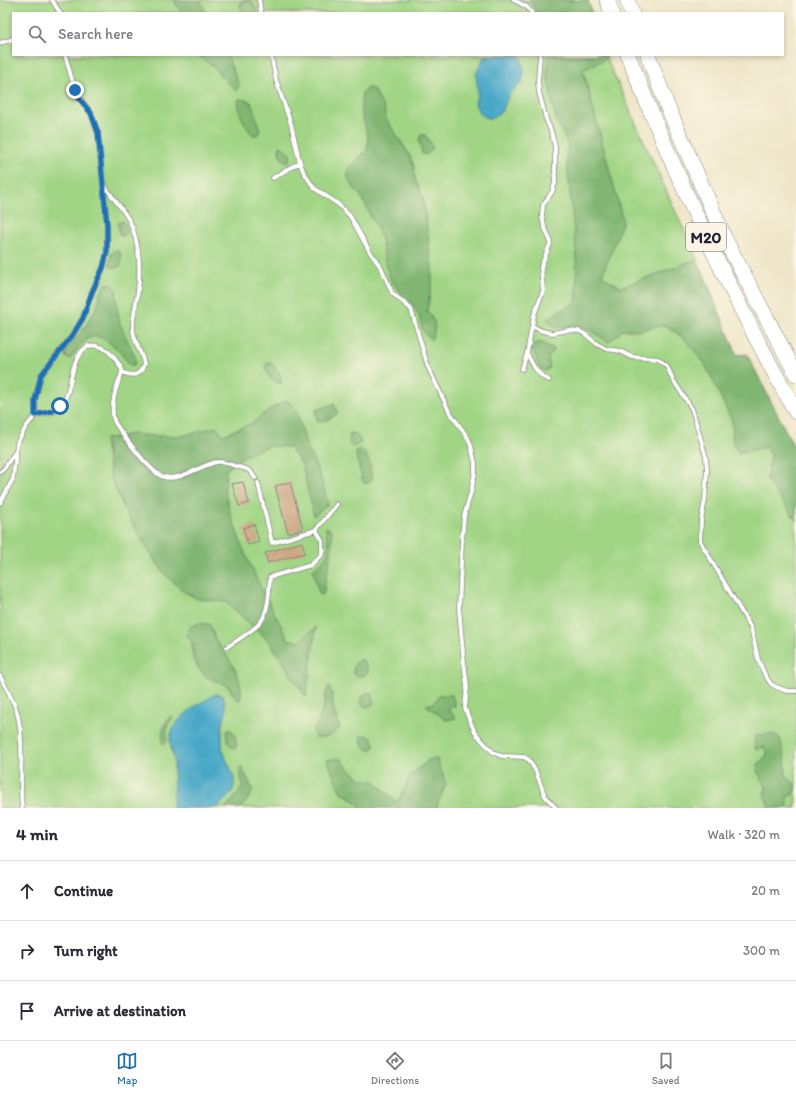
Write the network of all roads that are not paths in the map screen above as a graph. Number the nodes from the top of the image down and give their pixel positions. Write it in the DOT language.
graph roads {
  1 [pos="52,0"];
  2 [pos="259,0"];
  3 [pos="514,0"];
  4 [pos="607,0"];
  5 [pos="627,0"];
  6 [pos="59,12"];
  7 [pos="261,12"];
  8 [pos="531,12"];
  9 [pos="612,12"];
  10 [pos="632,12"];
  11 [pos="12,39"];
  12 [pos="0,43"];
  13 [pos="65,56"];
  14 [pos="271,56"];
  15 [pos="540,56"];
  16 [pos="628,56"];
  17 [pos="648,56"];
  18 [pos="300,163"];
  19 [pos="273,178"];
  20 [pos="103,185"];
  21 [pos="532,326"];
  22 [pos="527,353"];
  23 [pos="522,369"];
  24 [pos="122,372"];
  25 [pos="796,374"];
  26 [pos="549,380"];
  27 [pos="796,412"];
  28 [pos="35,415"];
  29 [pos="15,452"];
  30 [pos="0,472"];
  31 [pos="255,478"];
  32 [pos="258,483"];
  33 [pos="0,503"];
  34 [pos="337,504"];
  35 [pos="316,530"];
  36 [pos="227,646"];
  37 [pos="0,676"];
  38 [pos="796,691"];
  39 [pos="22,808"];
  40 [pos="556,808"];
  1 -- 6 [label="lane"];
  2 -- 7 [label="lane"];
  3 -- 8 [label="lane"];
  4 -- 9 [label="highway"];
  5 -- 10 [label="highway"];
  11 -- 12 [label="lane"];
  13 -- 20 [label="lane"];
  14 -- 18 [label="lane"];
  15 -- 21 [label="lane"];
  16 -- 27 [label="highway, M20"];
  17 -- 25 [label="highway, M20"];
  18 -- 19 [label="lane"];
  18 -- 40 [label="lane"];
  20 -- 24 [label="lane"];
  20 -- 28 [label="lane"];
  21 -- 22 [label="lane"];
  21 -- 38 [label="lane"];
  22 -- 23 [label="lane"];
  22 -- 26 [label="lane"];
  24 -- 28 [label="lane"];
  24 -- 31 [label="lane"];
  28 -- 29 [label="lane"];
  29 -- 30 [label="lane"];
  29 -- 33 [label="lane"];
  32 -- 35 [label="lane"];
  34 -- 35 [label="lane"];
  35 -- 36 [label="lane"];
  37 -- 39 [label="lane"];
}
